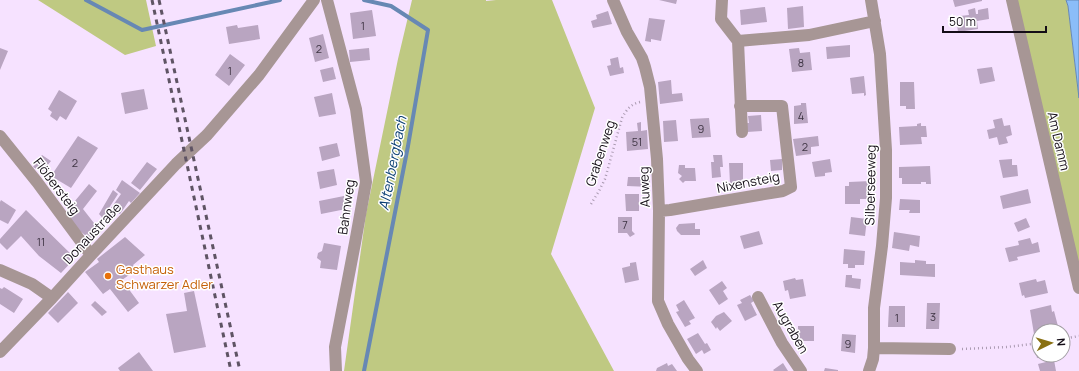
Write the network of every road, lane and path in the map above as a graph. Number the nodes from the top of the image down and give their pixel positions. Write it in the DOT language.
graph roads {
  1 [pos="314,0"];
  2 [pos="327,0"];
  3 [pos="613,0"];
  4 [pos="722,0"];
  5 [pos="871,0"];
  6 [pos="1012,0"];
  7 [pos="875,21"];
  8 [pos="738,41"];
  9 [pos="651,99"];
  10 [pos="740,106"];
  11 [pos="742,132"];
  12 [pos="0,136"];
  13 [pos="591,204"];
  14 [pos="659,211"];
  15 [pos="91,254"];
  16 [pos="0,270"];
  17 [pos="1079,288"];
  18 [pos="758,297"];
  19 [pos="52,298"];
  20 [pos="1031,344"];
  21 [pos="874,348"];
  22 [pos="950,349"];
  23 [pos="0,352"];
  24 [pos="336,371"];
  25 [pos="697,371"];
  26 [pos="801,371"];
  27 [pos="869,371"];
  1 -- 15 [label="street, Donaustraße"];
  2 -- 24 [label="street, Bahnweg"];
  3 -- 9 [label="street, Auweg"];
  4 -- 8 [label="street"];
  5 -- 7 [label="street, Silberseeweg"];
  6 -- 17 [label="street, Am Damm"];
  7 -- 8 [label="street"];
  7 -- 21 [label="street, Silberseeweg"];
  8 -- 10 [label="street"];
  9 -- 13 [label="path, Grabenweg"];
  9 -- 14 [label="street, Auweg"];
  10 -- 11 [label="street"];
  10 -- 14 [label="street, Nixensteig"];
  12 -- 15 [label="street, Flößersteig"];
  14 -- 25 [label="street, Auweg"];
  15 -- 19 [label="street, Donaustraße"];
  16 -- 19 [label="street"];
  18 -- 26 [label="street, Augraben"];
  19 -- 23 [label="street, Donaustraße"];
  20 -- 22 [label="path"];
  21 -- 22 [label="street"];
  21 -- 27 [label="street, Silberseeweg"];
}
